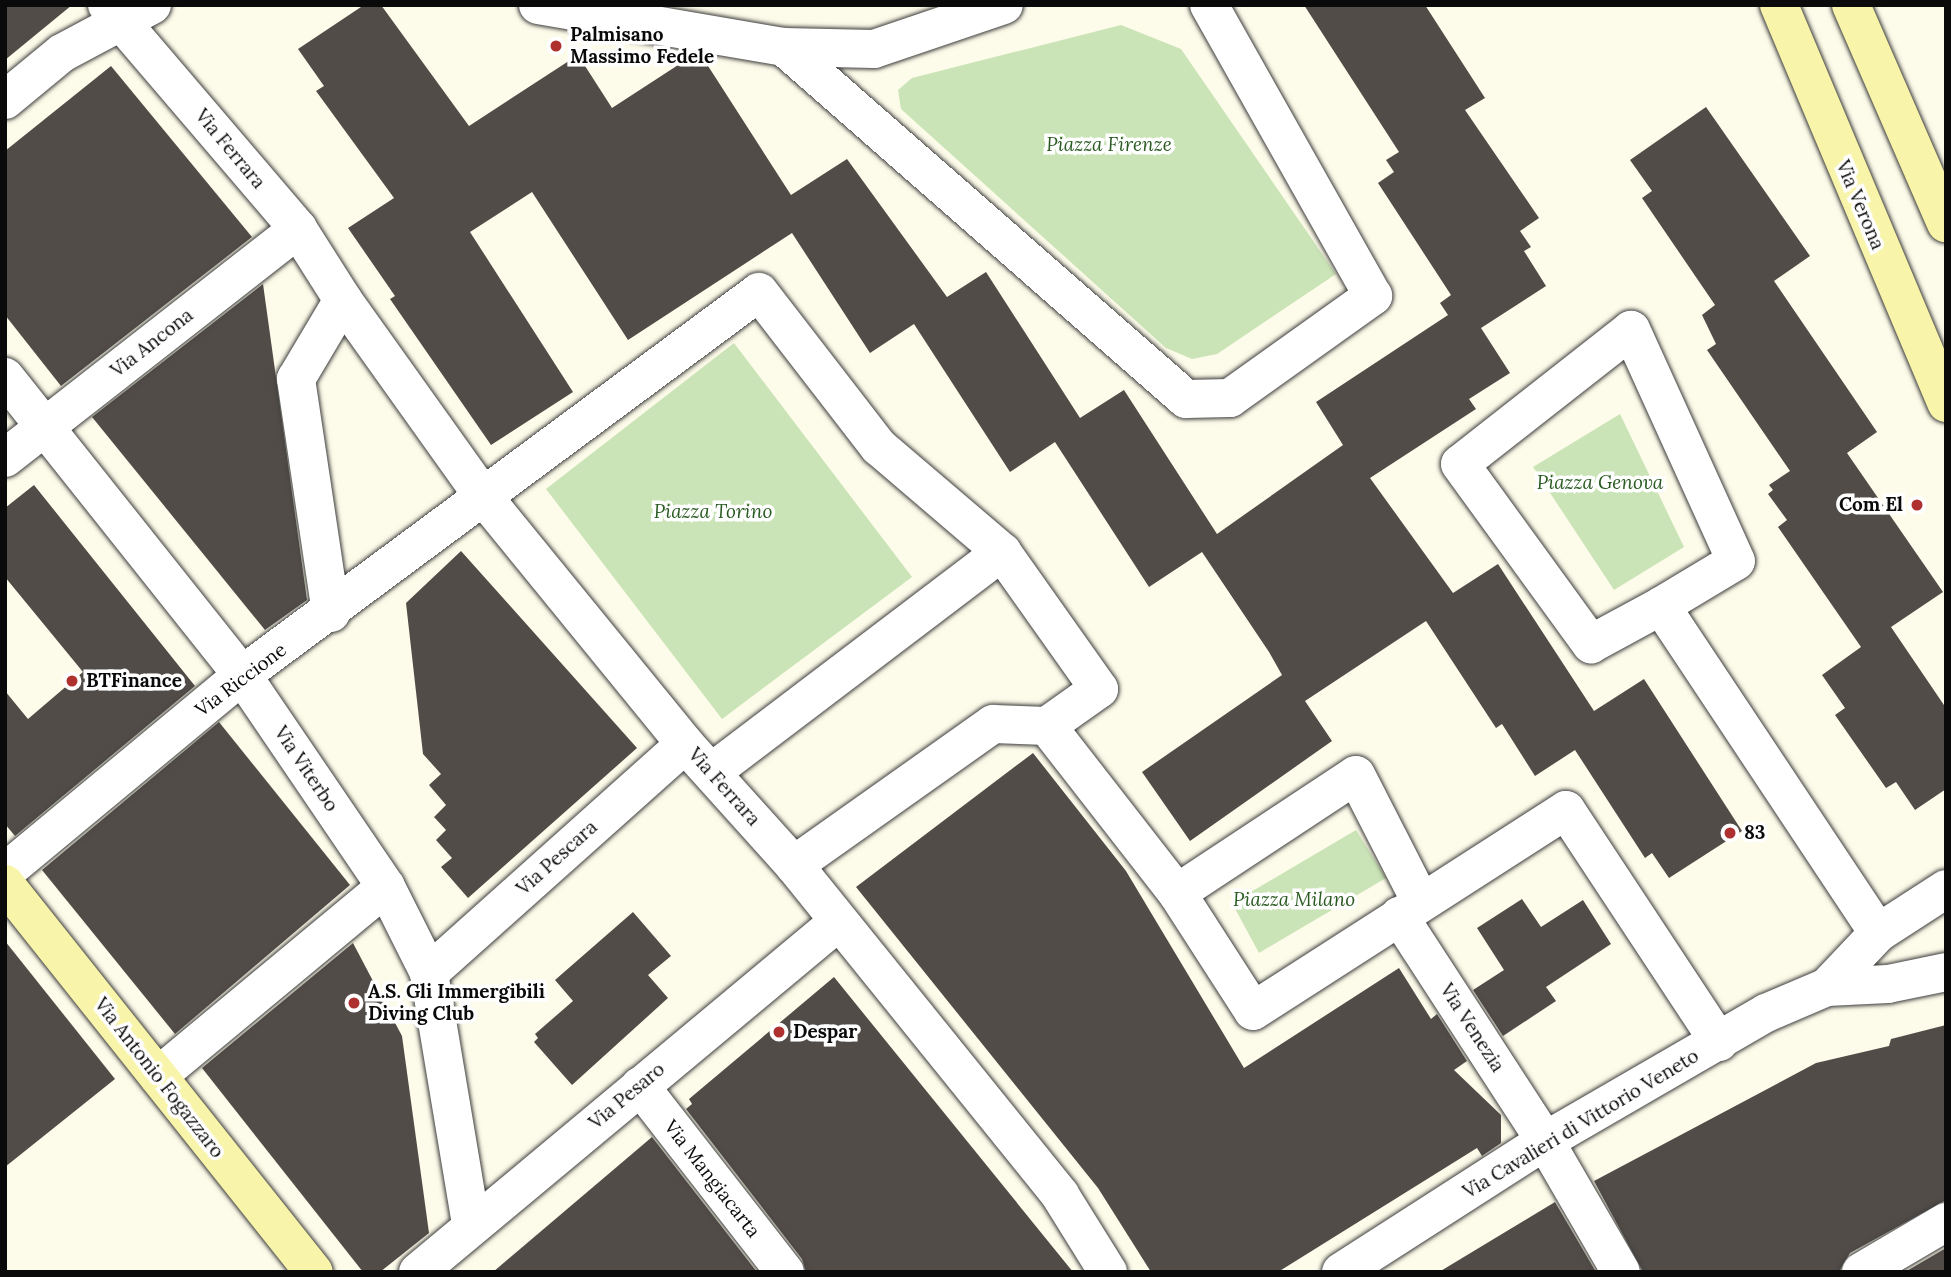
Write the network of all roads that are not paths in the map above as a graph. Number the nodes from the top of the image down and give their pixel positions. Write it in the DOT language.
graph roads {
  1 [pos="538,5"];
  2 [pos="1004,5"];
  3 [pos="1209,5"];
  4 [pos="1779,5"];
  5 [pos="1851,5"];
  6 [pos="126,10"];
  7 [pos="784,47"];
  8 [pos="5,100"];
  9 [pos="1946,223"];
  10 [pos="299,229"];
  11 [pos="343,300"];
  12 [pos="5,377"];
  13 [pos="1946,403"];
  14 [pos="46,426"];
  15 [pos="5,458"];
  16 [pos="482,495"];
  17 [pos="1002,552"];
  18 [pos="1661,606"];
  19 [pos="331,613"];
  20 [pos="242,675"];
  21 [pos="1046,726"];
  22 [pos="685,744"];
  23 [pos="712,772"];
  24 [pos="794,865"];
  25 [pos="5,872"];
  26 [pos="5,884"];
  27 [pos="386,887"];
  28 [pos="1946,889"];
  29 [pos="1177,893"];
  30 [pos="1410,909"];
  31 [pos="838,922"];
  32 [pos="1878,933"];
  33 [pos="1946,972"];
  34 [pos="429,973"];
  35 [pos="1827,987"];
  36 [pos="1719,1042"];
  37 [pos="158,1076"];
  38 [pos="640,1086"];
  39 [pos="1545,1141"];
  40 [pos="1946,1222"];
  41 [pos="471,1225"];
  42 [pos="314,1272"];
  43 [pos="418,1272"];
  44 [pos="785,1272"];
  45 [pos="1108,1272"];
  46 [pos="1341,1272"];
  47 [pos="1621,1272"];
  48 [pos="1861,1272"];
  1 -- 7 [label="street"];
  2 -- 7 [label="street"];
  3 -- 7 [label="street"];
  4 -- 13 [label="street, Via Verona"];
  5 -- 9 [label="street"];
  6 -- 8 [label="street"];
  6 -- 10 [label="street, Via Ferrara"];
  10 -- 11 [label="street, Via Ferrara"];
  10 -- 14 [label="street, Via Ancona"];
  11 -- 16 [label="street, Via Ferrara"];
  11 -- 19 [label="street"];
  12 -- 14 [label="street, Via Viterbo"];
  14 -- 15 [label="street, Via Ancona"];
  14 -- 20 [label="street, Via Viterbo"];
  16 -- 17 [label="street"];
  16 -- 19 [label="street, Via Riccione"];
  16 -- 22 [label="street, Via Ferrara"];
  17 -- 21 [label="street"];
  17 -- 23 [label="street"];
  18 -- 18 [label="street"];
  18 -- 32 [label="street"];
  19 -- 20 [label="street, Via Riccione"];
  20 -- 25 [label="street, Via Riccione"];
  20 -- 27 [label="street, Via Viterbo"];
  21 -- 24 [label="street"];
  21 -- 29 [label="street"];
  22 -- 23 [label="street, Via Ferrara"];
  22 -- 34 [label="street, Via Pescara"];
  23 -- 24 [label="street, Via Ferrara"];
  24 -- 31 [label="street, Via Ferrara"];
  26 -- 37 [label="street, Via Antonio Fogazzaro"];
  27 -- 34 [label="street, Via Viterbo"];
  27 -- 37 [label="street"];
  28 -- 32 [label="street, Via Cavalieri di Vittorio Veneto"];
  29 -- 30 [label="street"];
  29 -- 30 [label="street"];
  30 -- 36 [label="street"];
  30 -- 39 [label="street, Via Venezia"];
  31 -- 38 [label="street, Via Pesaro"];
  31 -- 45 [label="street, Via Ferrara"];
  32 -- 35 [label="street, Via Cavalieri di Vittorio Veneto"];
  33 -- 35 [label="street, Via Cavalieri di Vittorio Veneto"];
  34 -- 41 [label="street, Via Viterbo"];
  35 -- 36 [label="street, Via Cavalieri di Vittorio Veneto"];
  36 -- 39 [label="street, Via Cavalieri di Vittorio Veneto"];
  37 -- 42 [label="street, Via Antonio Fogazzaro"];
  38 -- 41 [label="street, Via Pesaro"];
  38 -- 44 [label="street, Via Mangiacarta"];
  39 -- 46 [label="street, Via Cavalieri di Vittorio Veneto"];
  39 -- 47 [label="street, Via Venezia"];
  40 -- 48 [label="street"];
  41 -- 43 [label="street, Via Pesaro"];
}
